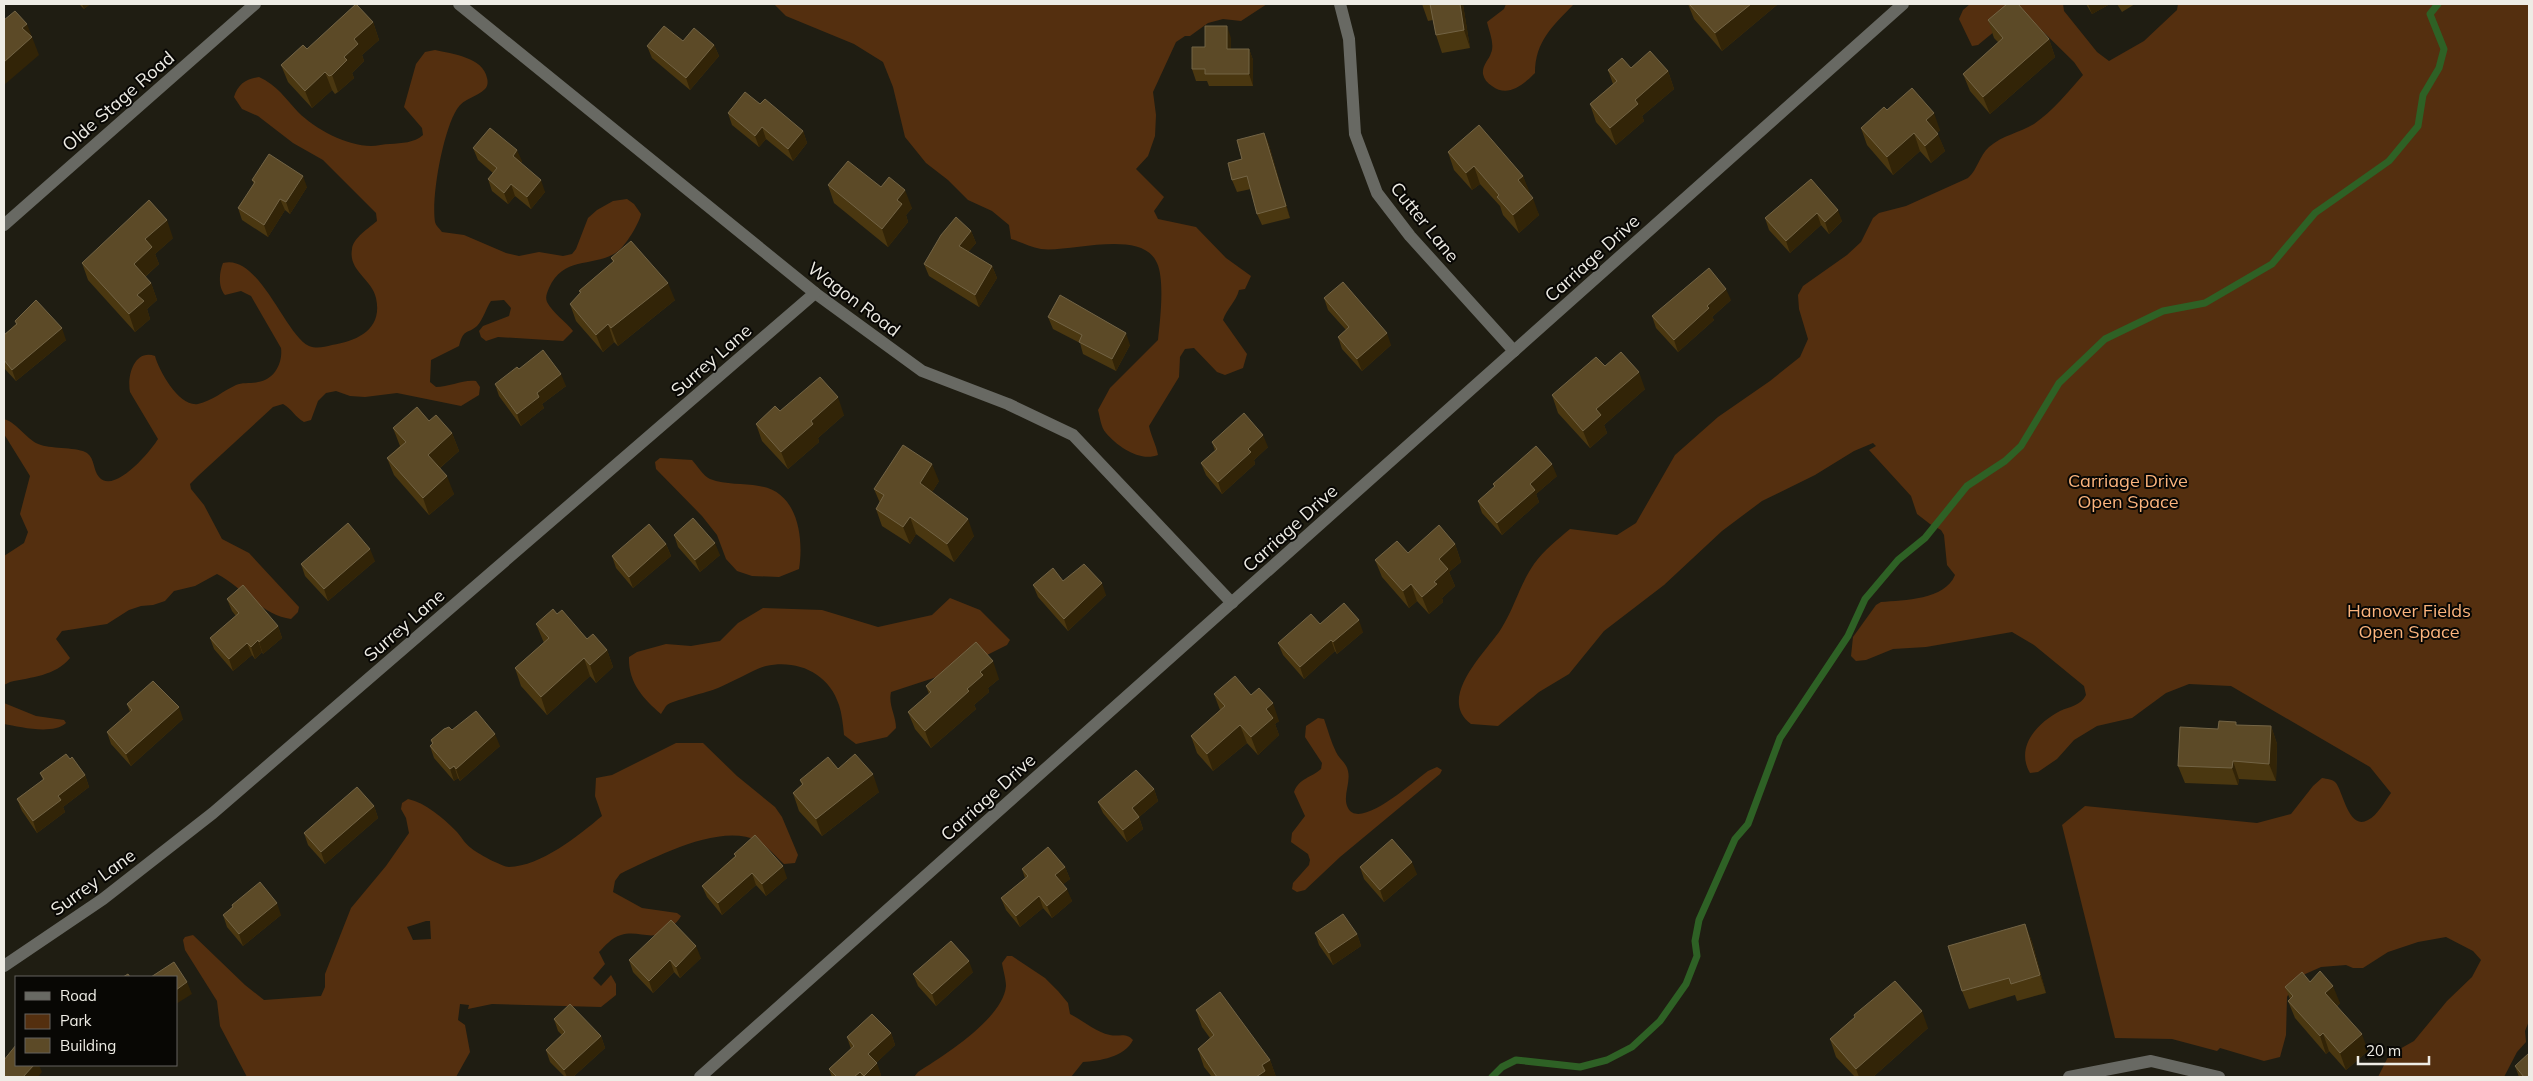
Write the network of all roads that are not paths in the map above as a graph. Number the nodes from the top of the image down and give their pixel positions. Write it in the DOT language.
graph roads {
  1 [pos="254,4"];
  2 [pos="459,4"];
  3 [pos="1340,4"];
  4 [pos="1903,4"];
  5 [pos="4,225"];
  6 [pos="815,293"];
  7 [pos="1514,351"];
  8 [pos="1232,603"];
  9 [pos="4,966"];
  10 [pos="700,1077"];
  11 [pos="2069,1077"];
  12 [pos="2218,1077"];
  1 -- 5 [label="street, Olde Stage Road"];
  2 -- 6 [label="street, Wagon Road"];
  3 -- 7 [label="street, Cutter Lane"];
  4 -- 7 [label="street, Carriage Drive"];
  6 -- 8 [label="street, Wagon Road"];
  6 -- 9 [label="street, Surrey Lane"];
  7 -- 8 [label="street, Carriage Drive"];
  8 -- 10 [label="street, Carriage Drive"];
  11 -- 12 [label="street"];
}
